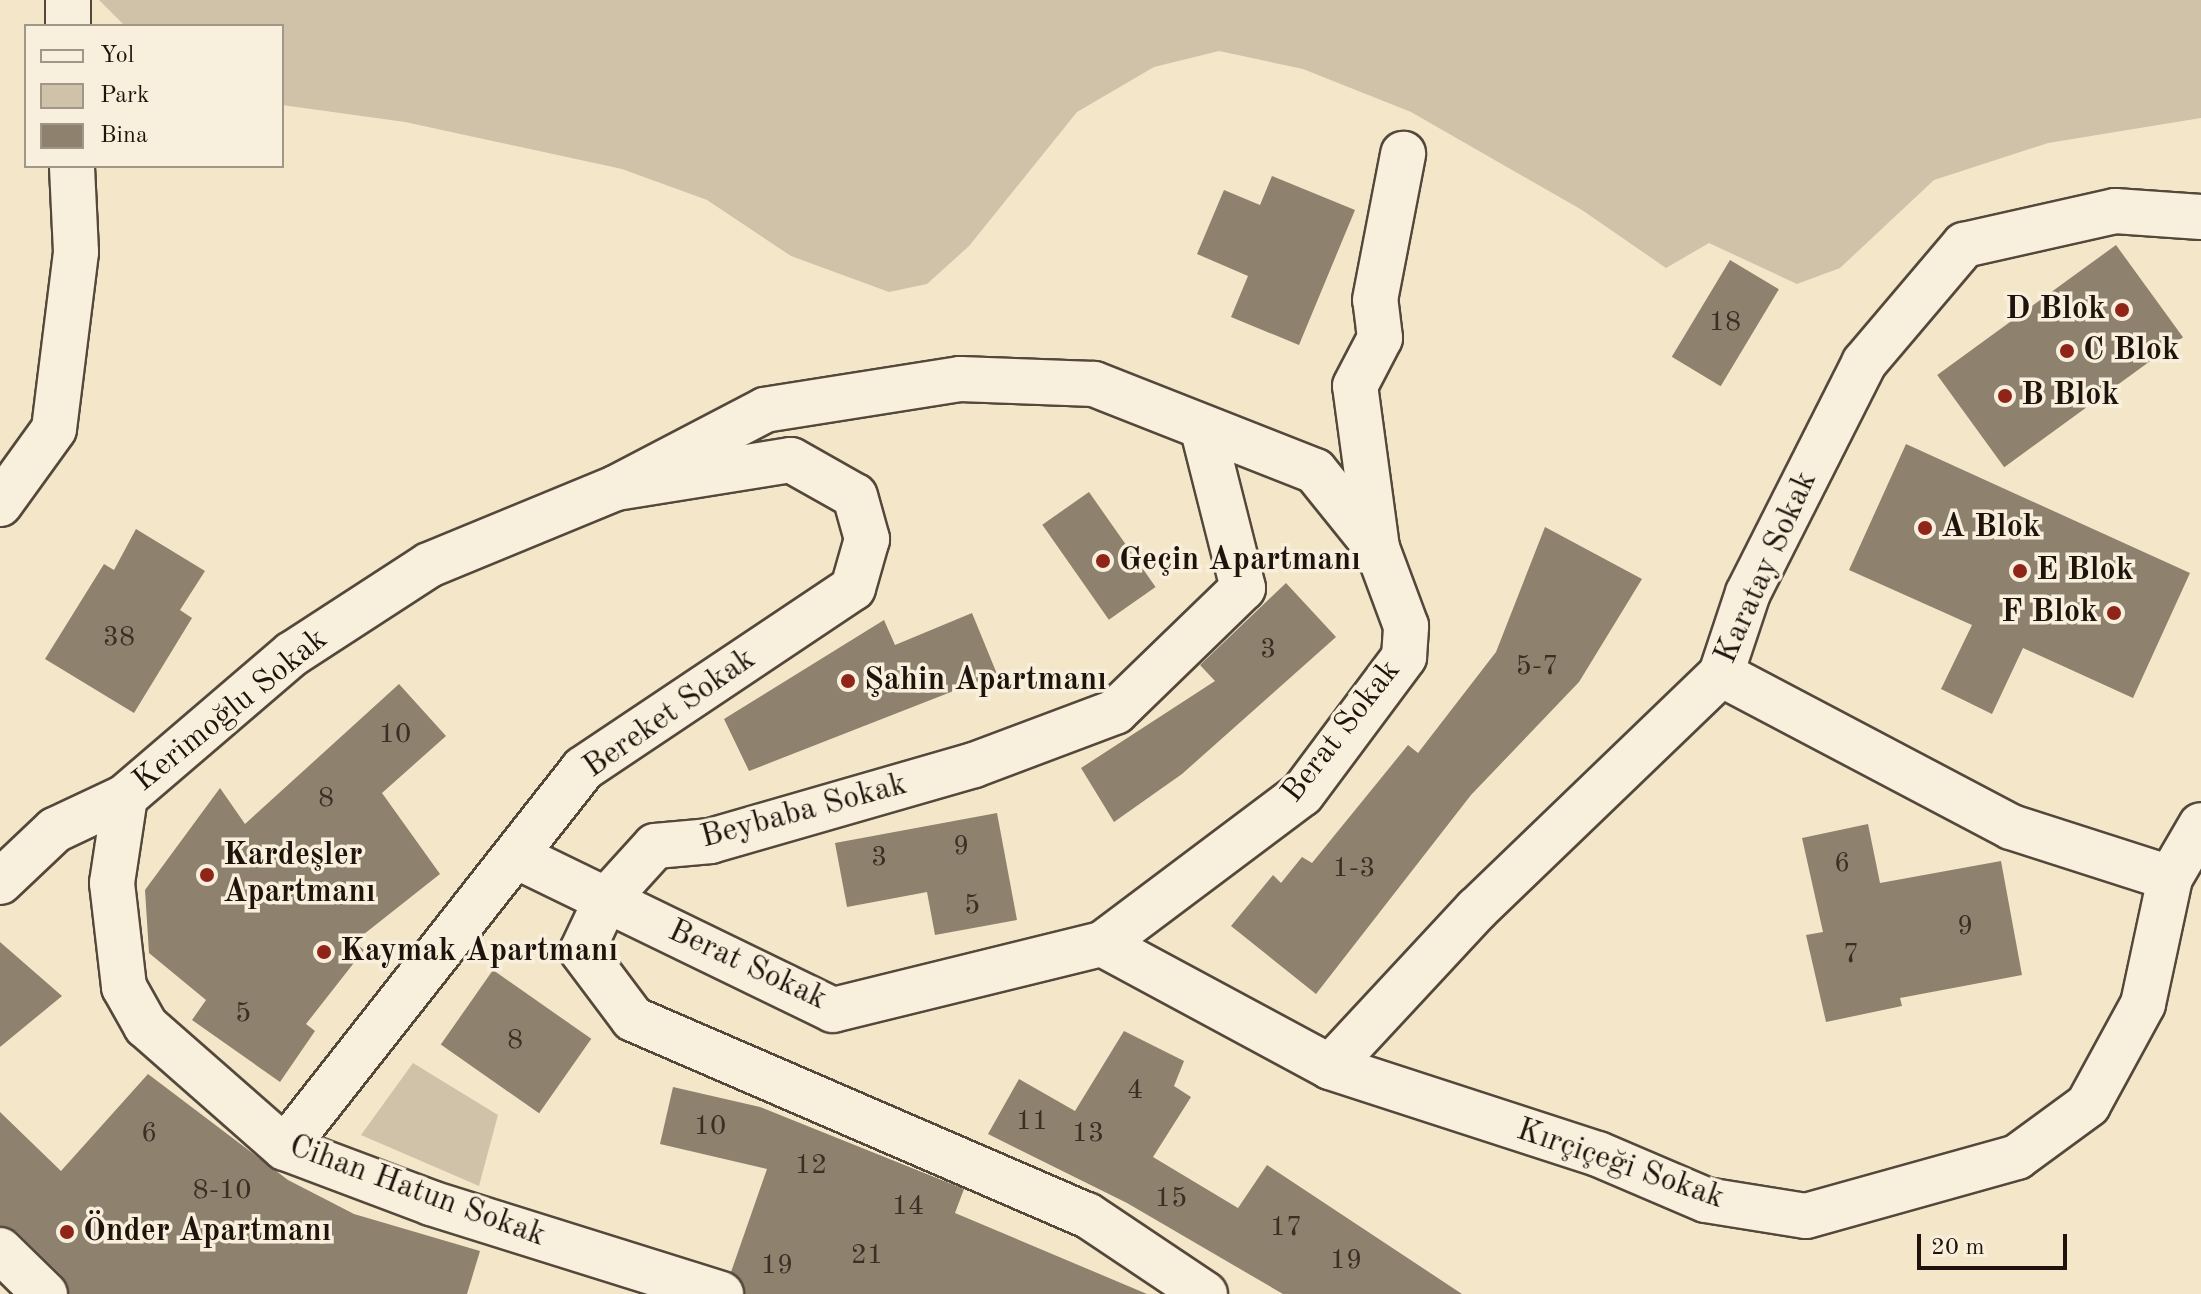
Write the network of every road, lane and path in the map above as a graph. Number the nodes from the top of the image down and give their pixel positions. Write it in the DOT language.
graph roads {
  1 [pos="68,0"];
  2 [pos="68,24"];
  3 [pos="1403,154"];
  4 [pos="72,168"];
  5 [pos="2201,217"];
  6 [pos="1203,430"];
  7 [pos="791,460"];
  8 [pos="616,488"];
  9 [pos="0,504"];
  10 [pos="1377,548"];
  11 [pos="1721,674"];
  12 [pos="125,797"];
  13 [pos="2201,825"];
  14 [pos="518,857"];
  15 [pos="2170,878"];
  16 [pos="0,882"];
  17 [pos="606,900"];
  18 [pos="1102,944"];
  19 [pos="1330,1067"];
  20 [pos="285,1148"];
  21 [pos="0,1250"];
  22 [pos="45,1294"];
  23 [pos="721,1294"];
  24 [pos="1205,1294"];
  1 -- 2 [label="street"];
  3 -- 10 [label="street"];
  4 -- 9 [label="street"];
  5 -- 11 [label="street, Karatay Sokak"];
  6 -- 8 [label="street, Berat Sokak"];
  6 -- 10 [label="street, Berat Sokak"];
  6 -- 17 [label="street, Beybaba Sokak"];
  7 -- 8 [label="street, Kerimoğlu Sokak"];
  7 -- 14 [label="street, Bereket Sokak"];
  8 -- 12 [label="street, Kerimoğlu Sokak"];
  10 -- 18 [label="street, Berat Sokak"];
  11 -- 15 [label="street"];
  11 -- 19 [label="street, Karatay Sokak"];
  12 -- 16 [label="street, Kerimoğlu Sokak"];
  12 -- 20 [label="street, Cihan Hatun Sokak"];
  13 -- 15 [label="street, Kırçiçeği Sokak"];
  14 -- 17 [label="street, Berat Sokak"];
  14 -- 20 [label="street, Bereket Sokak"];
  15 -- 19 [label="street, Kırçiçeği Sokak"];
  17 -- 18 [label="street, Berat Sokak"];
  17 -- 24 [label="street, Beybaba Sokak"];
  18 -- 19 [label="street, Kırçiçeği Sokak"];
  20 -- 23 [label="street, Cihan Hatun Sokak"];
  21 -- 22 [label="street"];
}
